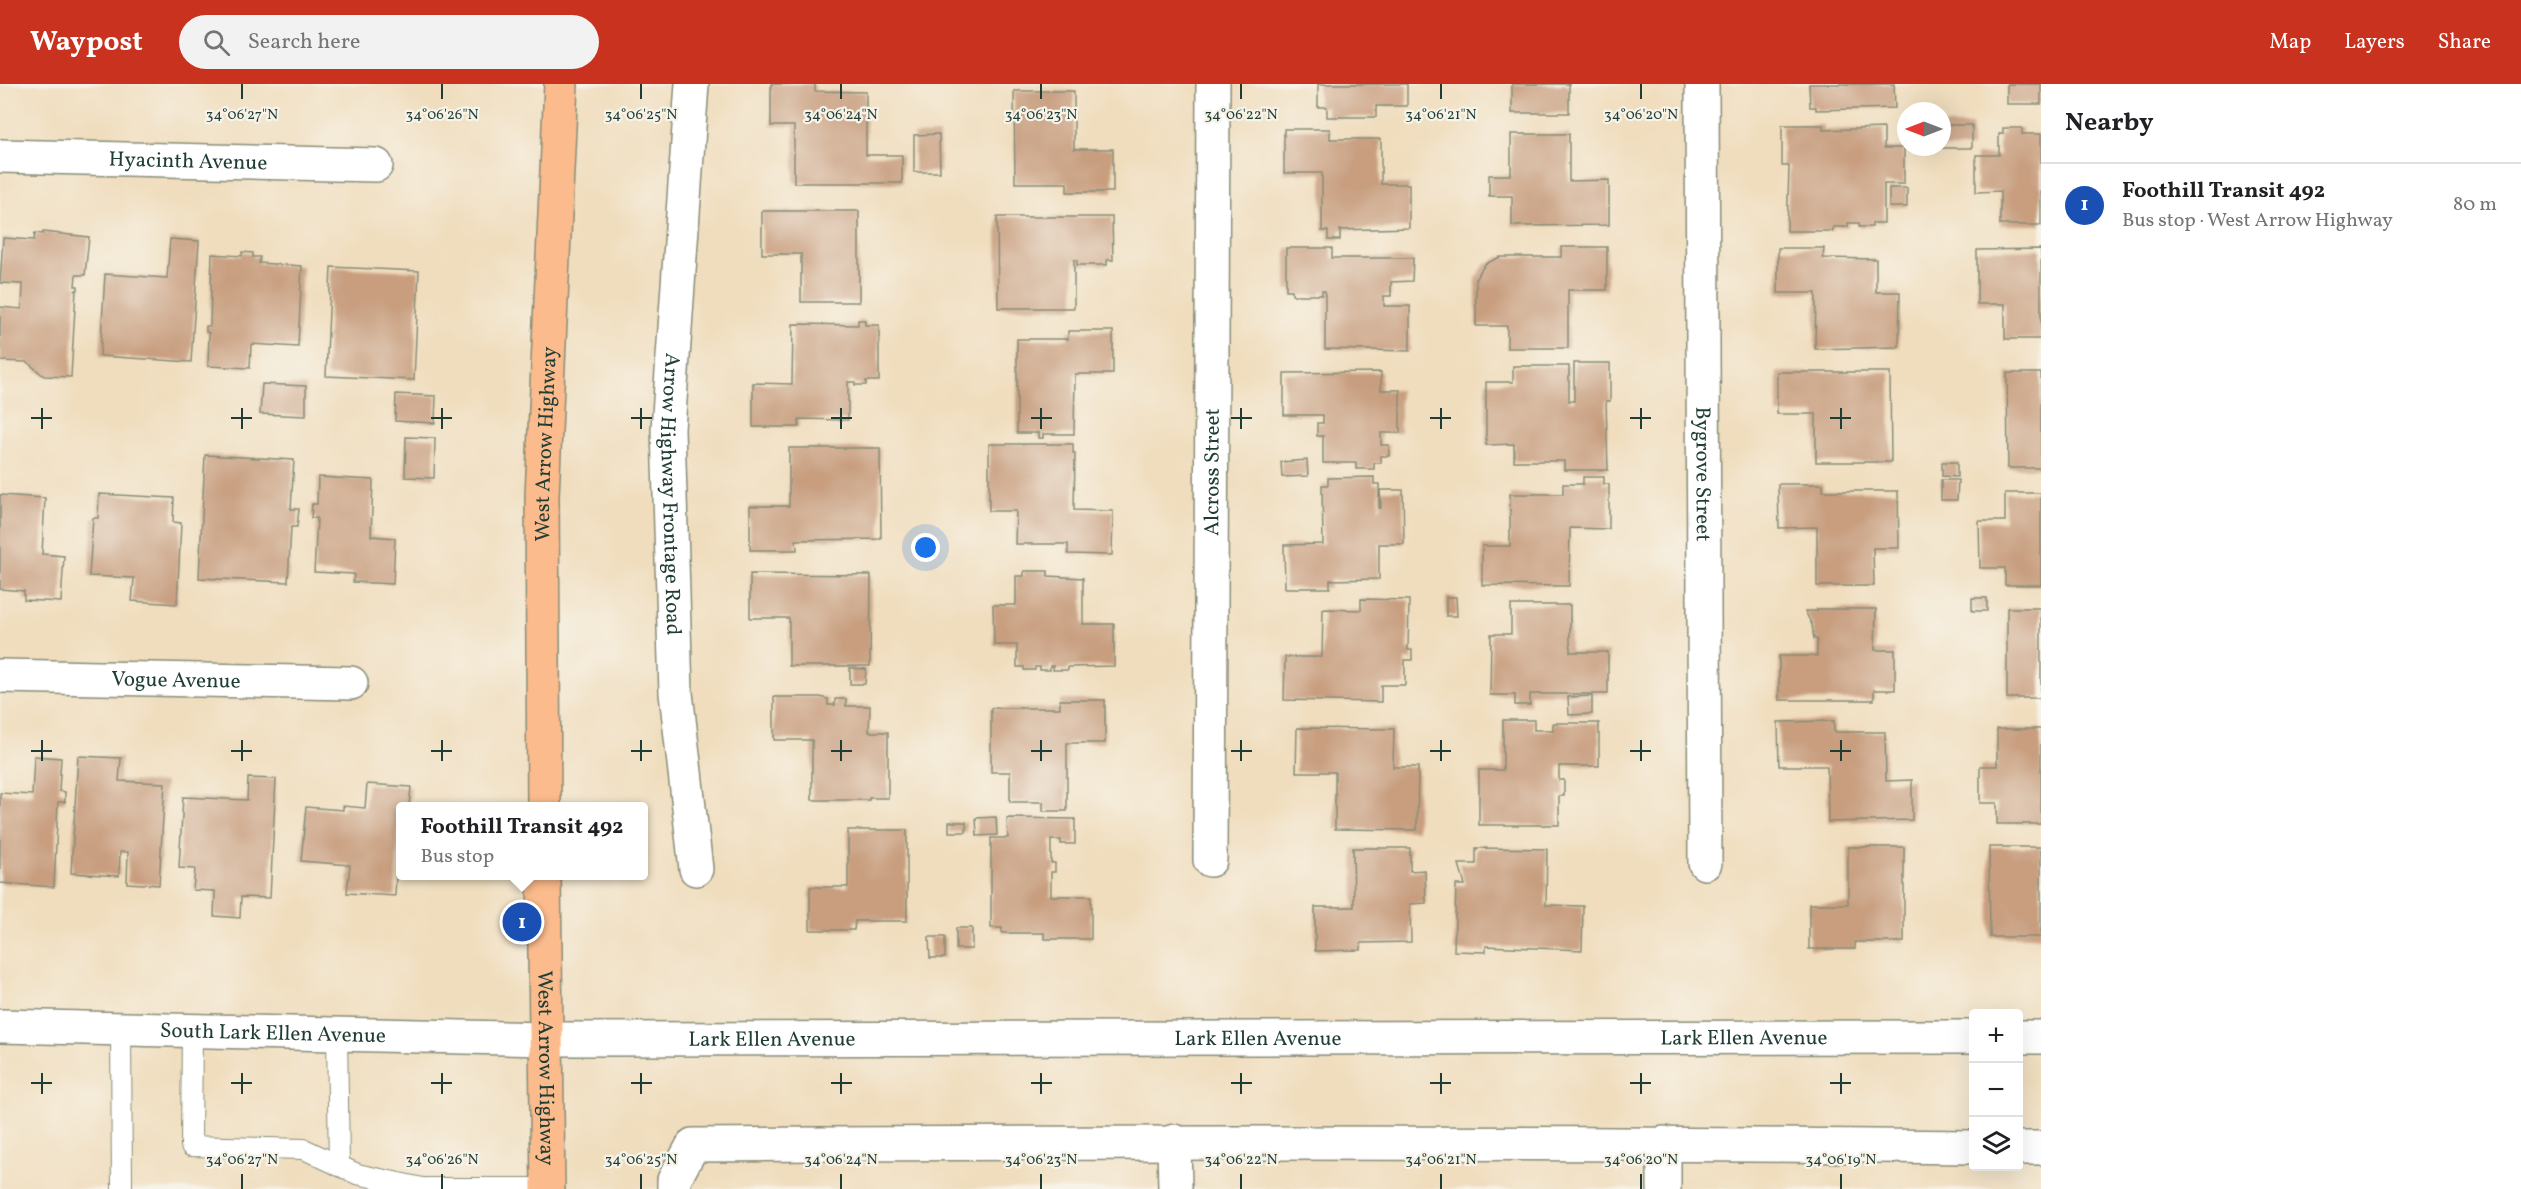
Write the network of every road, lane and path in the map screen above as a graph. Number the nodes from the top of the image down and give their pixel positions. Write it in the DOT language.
graph roads {
  1 [pos="561,84"];
  2 [pos="692,84"];
  3 [pos="1213,84"];
  4 [pos="1702,84"];
  5 [pos="0,156"];
  6 [pos="376,165"];
  7 [pos="0,676"];
  8 [pos="351,683"];
  9 [pos="544,802"];
  10 [pos="1210,860"];
  11 [pos="1705,863"];
  12 [pos="696,868"];
  13 [pos="544,880"];
  14 [pos="0,1026"];
  15 [pos="121,1029"];
  16 [pos="192,1030"];
  17 [pos="337,1034"];
  18 [pos="2023,1036"];
  19 [pos="2041,1036"];
  20 [pos="1969,1037"];
  21 [pos="545,1039"];
  22 [pos="1174,1142"];
  23 [pos="1664,1143"];
  24 [pos="1969,1148"];
  25 [pos="2023,1148"];
  26 [pos="2041,1148"];
  27 [pos="339,1166"];
  28 [pos="122,1189"];
  29 [pos="427,1189"];
  30 [pos="548,1189"];
  31 [pos="674,1189"];
  32 [pos="1175,1189"];
  33 [pos="1664,1189"];
  1 -- 9 [label="main road, West Arrow Highway"];
  2 -- 12 [label="street, Arrow Highway Frontage Road"];
  3 -- 10 [label="street, Alcross Street"];
  4 -- 11 [label="street, Bygrove Street"];
  5 -- 6 [label="street, Hyacinth Avenue"];
  7 -- 8 [label="street, Vogue Avenue"];
  13 -- 21 [label="main road, West Arrow Highway"];
  14 -- 15 [label="street, South Lark Ellen Avenue"];
  15 -- 16 [label="street, South Lark Ellen Avenue"];
  15 -- 28 [label="lane"];
  16 -- 17 [label="street, South Lark Ellen Avenue"];
  16 -- 27 [label="lane"];
  17 -- 21 [label="street, South Lark Ellen Avenue"];
  17 -- 27 [label="lane"];
  18 -- 19 [label="street"];
  20 -- 21 [label="street, Lark Ellen Avenue"];
  21 -- 30 [label="main road, West Arrow Highway"];
  22 -- 23 [label="street"];
  22 -- 31 [label="street"];
  22 -- 32 [label="street"];
  23 -- 24 [label="street"];
  23 -- 33 [label="street"];
  25 -- 26 [label="street"];
  27 -- 29 [label="lane"];
  29 -- 30 [label="lane"];
}
